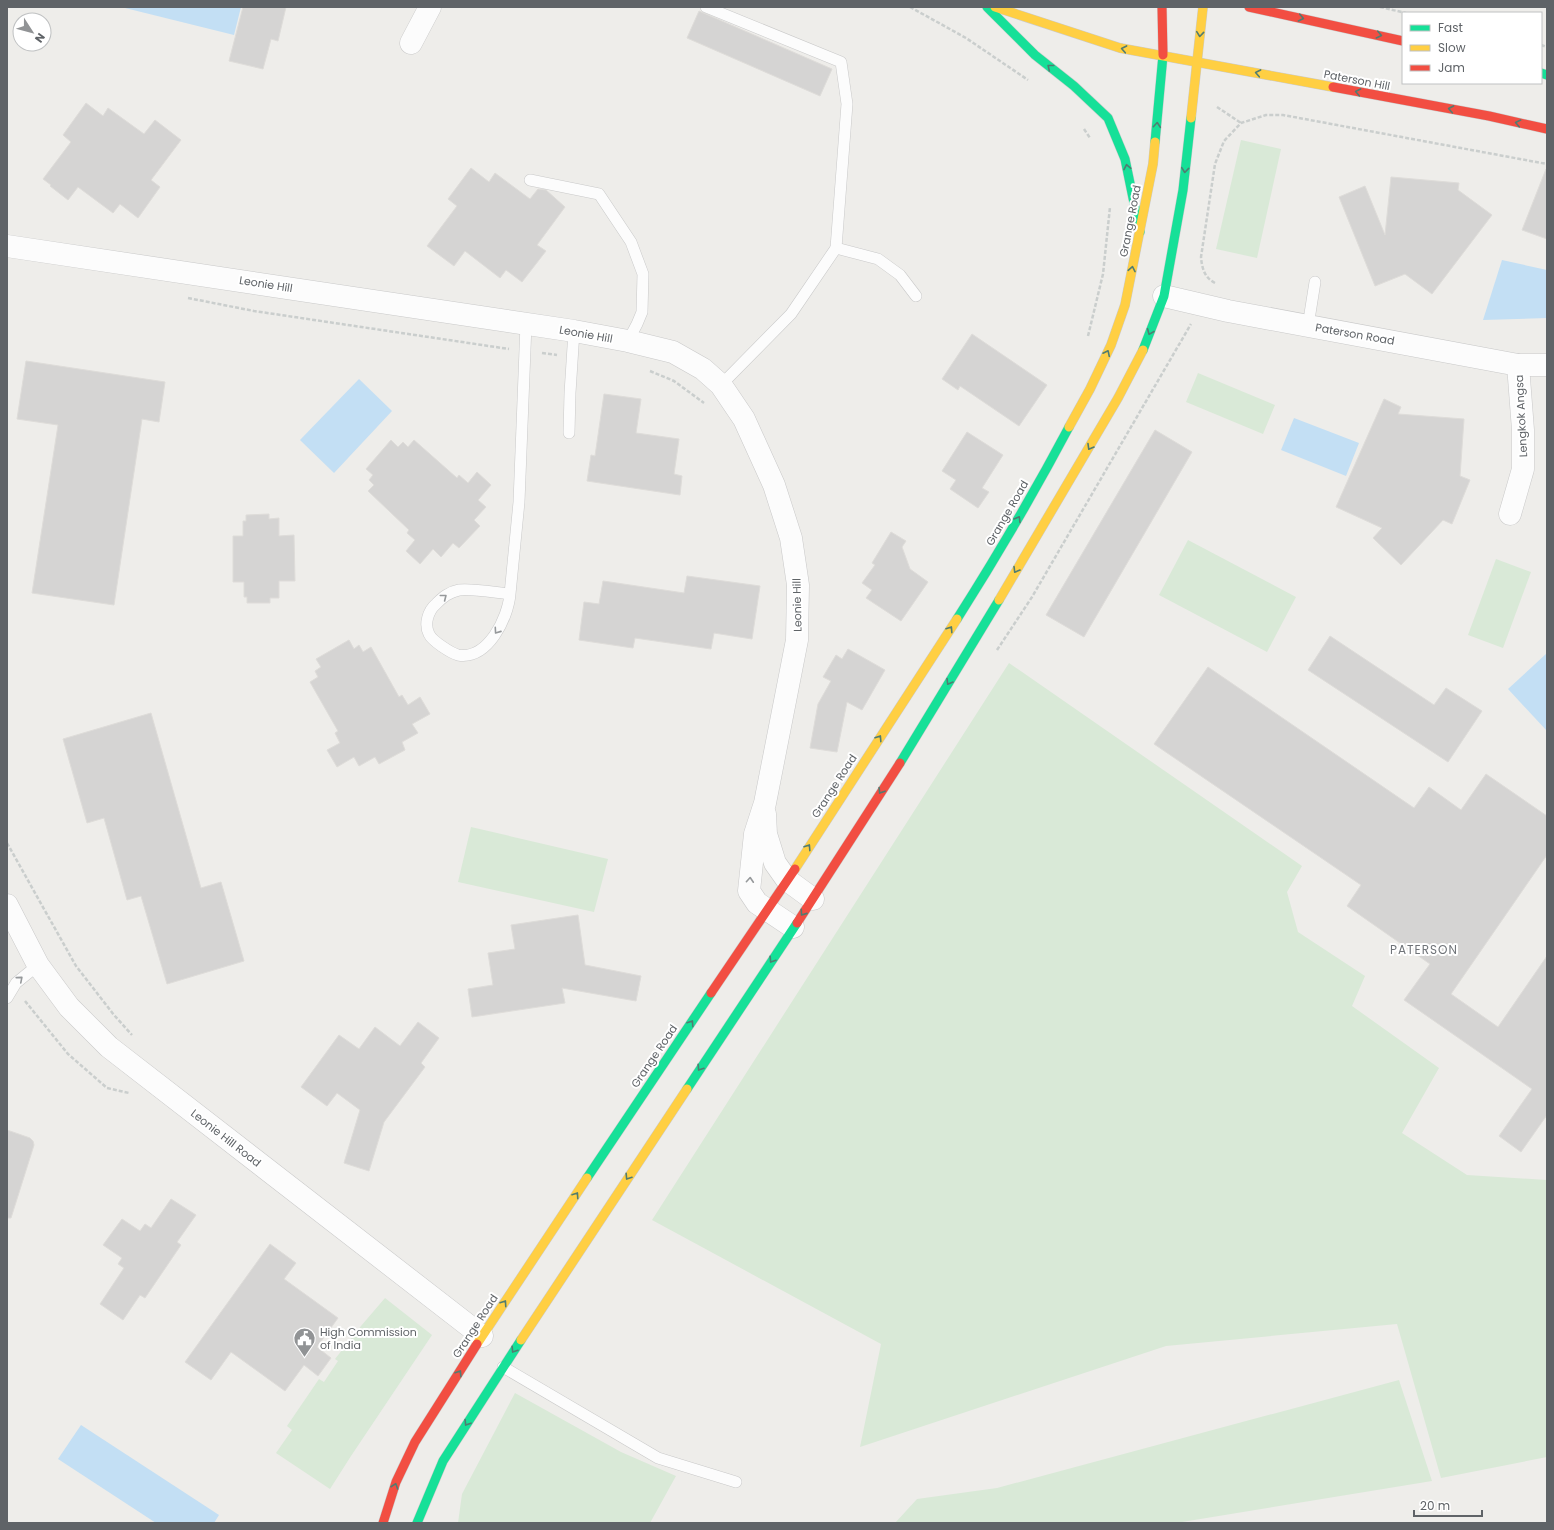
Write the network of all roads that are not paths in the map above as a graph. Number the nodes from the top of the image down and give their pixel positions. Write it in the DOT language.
graph roads {
  1 [pos="430,7"];
  2 [pos="706,7"];
  3 [pos="987,7"];
  4 [pos="995,7"];
  5 [pos="1162,7"];
  6 [pos="1203,7"];
  7 [pos="1249,7"];
  8 [pos="1340,16"];
  9 [pos="1356,29"];
  10 [pos="1402,41"];
  11 [pos="411,43"];
  12 [pos="1163,56"];
  13 [pos="1197,62"];
  14 [pos="1547,129"];
  15 [pos="530,180"];
  16 [pos="1140,232"];
  17 [pos="7,246"];
  18 [pos="836,248"];
  19 [pos="1315,282"];
  20 [pos="916,296"];
  21 [pos="1164,296"];
  22 [pos="526,324"];
  23 [pos="1308,326"];
  24 [pos="574,331"];
  25 [pos="628,341"];
  26 [pos="1518,365"];
  27 [pos="1547,365"];
  28 [pos="721,385"];
  29 [pos="569,433"];
  30 [pos="1510,514"];
  31 [pos="510,594"];
  32 [pos="765,803"];
  33 [pos="787,880"];
  34 [pos="813,899"];
  35 [pos="7,905"];
  36 [pos="768,911"];
  37 [pos="793,927"];
  38 [pos="38,964"];
  39 [pos="7,998"];
  40 [pos="482,1336"];
  41 [pos="503,1367"];
  42 [pos="736,1482"];
  43 [pos="383,1523"];
  44 [pos="417,1523"];
  1 -- 11 [label="street"];
  2 -- 18 [label="lane"];
  16 -- 3 [label="main road, one-way"];
  12 -- 4 [label="main road, Paterson Hill, one-way"];
  5 -- 12 [label="main road, Grange Road"];
  6 -- 13 [label="main road, one-way"];
  7 -- 9 [label="main road, one-way"];
  8 -- 9 [label="main road"];
  9 -- 10 [label="main road, one-way"];
  12 -- 13 [label="main road, Paterson Hill"];
  16 -- 12 [label="main road, Grange Road, one-way"];
  14 -- 13 [label="main road, Paterson Hill, one-way"];
  13 -- 21 [label="main road, one-way"];
  15 -- 25 [label="lane"];
  33 -- 16 [label="main road, Grange Road, one-way"];
  17 -- 22 [label="street, Leonie Hill"];
  18 -- 20 [label="lane"];
  18 -- 28 [label="lane"];
  19 -- 23 [label="lane"];
  21 -- 23 [label="street, Paterson Road"];
  21 -- 34 [label="main road, one-way"];
  22 -- 24 [label="street, Leonie Hill"];
  22 -- 31 [label="lane"];
  23 -- 26 [label="street, Paterson Road"];
  24 -- 25 [label="street, Leonie Hill"];
  24 -- 29 [label="lane"];
  25 -- 28 [label="street, Leonie Hill"];
  26 -- 27 [label="street, Paterson Road"];
  26 -- 30 [label="street, Lengkok Angsa"];
  28 -- 32 [label="street, Leonie Hill"];
  31 -- 31 [label="lane, one-way"];
  32 -- 33 [label="street, Leonie Hill"];
  36 -- 32 [label="street, Leonie Hill, one-way"];
  33 -- 34 [label="street, Leonie Hill"];
  33 -- 36 [label="main road, Grange Road"];
  34 -- 37 [label="main road, one-way"];
  35 -- 38 [label="street, Leonie Hill Road"];
  36 -- 37 [label="street, Leonie Hill"];
  40 -- 36 [label="main road, Grange Road, one-way"];
  37 -- 41 [label="main road, one-way"];
  39 -- 38 [label="lane, one-way"];
  38 -- 40 [label="street, Leonie Hill Road"];
  43 -- 40 [label="main road, Grange Road, one-way"];
  41 -- 42 [label="lane"];
  41 -- 44 [label="main road, one-way"];
}
